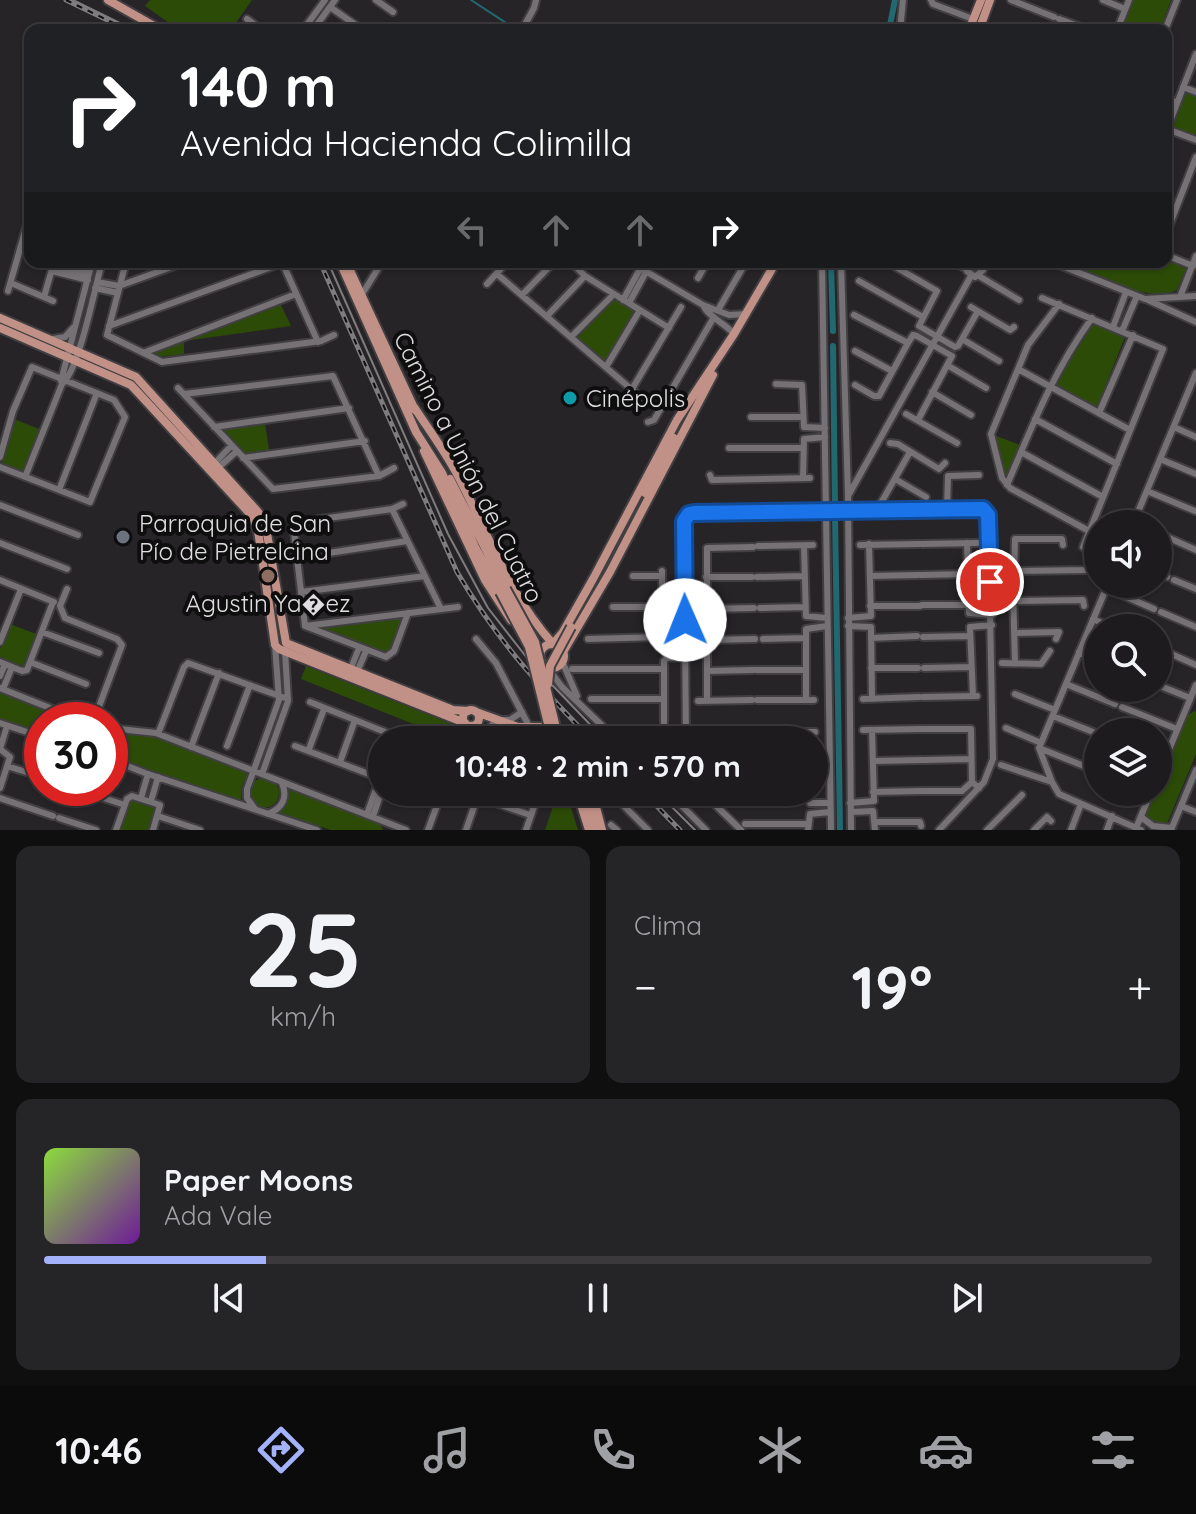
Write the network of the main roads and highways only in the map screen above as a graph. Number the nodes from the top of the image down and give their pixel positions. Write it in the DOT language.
graph roads {
  1 [pos="108,0"];
  2 [pos="981,0"];
  3 [pos="990,0"];
  4 [pos="150,24"];
  5 [pos="977,24"];
  6 [pos="978,24"];
  7 [pos="343,268"];
  8 [pos="349,268"];
  9 [pos="773,268"];
  10 [pos="0,318"];
  11 [pos="0,328"];
  12 [pos="734,334"];
  13 [pos="73,354"];
  14 [pos="715,364"];
  15 [pos="414,407"];
  16 [pos="416,432"];
  17 [pos="213,469"];
  18 [pos="503,591"];
  19 [pos="553,644"];
  20 [pos="563,656"];
  21 [pos="540,659"];
  22 [pos="353,674"];
  23 [pos="544,690"];
  24 [pos="472,711"];
  25 [pos="468,724"];
  26 [pos="473,726"];
  27 [pos="525,726"];
  28 [pos="549,726"];
  29 [pos="558,726"];
  30 [pos="578,806"];
  31 [pos="592,806"];
  32 [pos="594,806"];
  33 [pos="586,830"];
  34 [pos="595,830"];
  35 [pos="602,830"];
  1 -- 4 [label="main road"];
  2 -- 5 [label="main road"];
  3 -- 6 [label="main road"];
  7 -- 16 [label="main road, Camino a Unión del Cuatro"];
  8 -- 15 [label="main road, Camino a Unión del Cuatro"];
  9 -- 12 [label="main road"];
  10 -- 13 [label="main road"];
  11 -- 13 [label="main road"];
  12 -- 14 [label="main road"];
  12 -- 20 [label="main road"];
  13 -- 17 [label="main road"];
  13 -- 17 [label="main road"];
  14 -- 19 [label="main road"];
  14 -- 23 [label="main road, bridge"];
  15 -- 18 [label="main road, Camino a Unión del Cuatro"];
  15 -- 19 [label="main road"];
  16 -- 18 [label="main road, Camino a Unión del Cuatro"];
  16 -- 21 [label="main road"];
  17 -- 22 [label="main road"];
  17 -- 22 [label="main road"];
  18 -- 23 [label="main road, Camino a Unión del Cuatro, bridge"];
  19 -- 20 [label="main road"];
  19 -- 21 [label="main road"];
  20 -- 21 [label="main road"];
  22 -- 24 [label="main road"];
  22 -- 25 [label="main road"];
  23 -- 28 [label="main road, bridge"];
  23 -- 29 [label="main road, bridge"];
  24 -- 25 [label="main road"];
  24 -- 27 [label="main road"];
  25 -- 26 [label="main road"];
  30 -- 33 [label="main road"];
  31 -- 34 [label="main road"];
  32 -- 35 [label="main road"];
}
